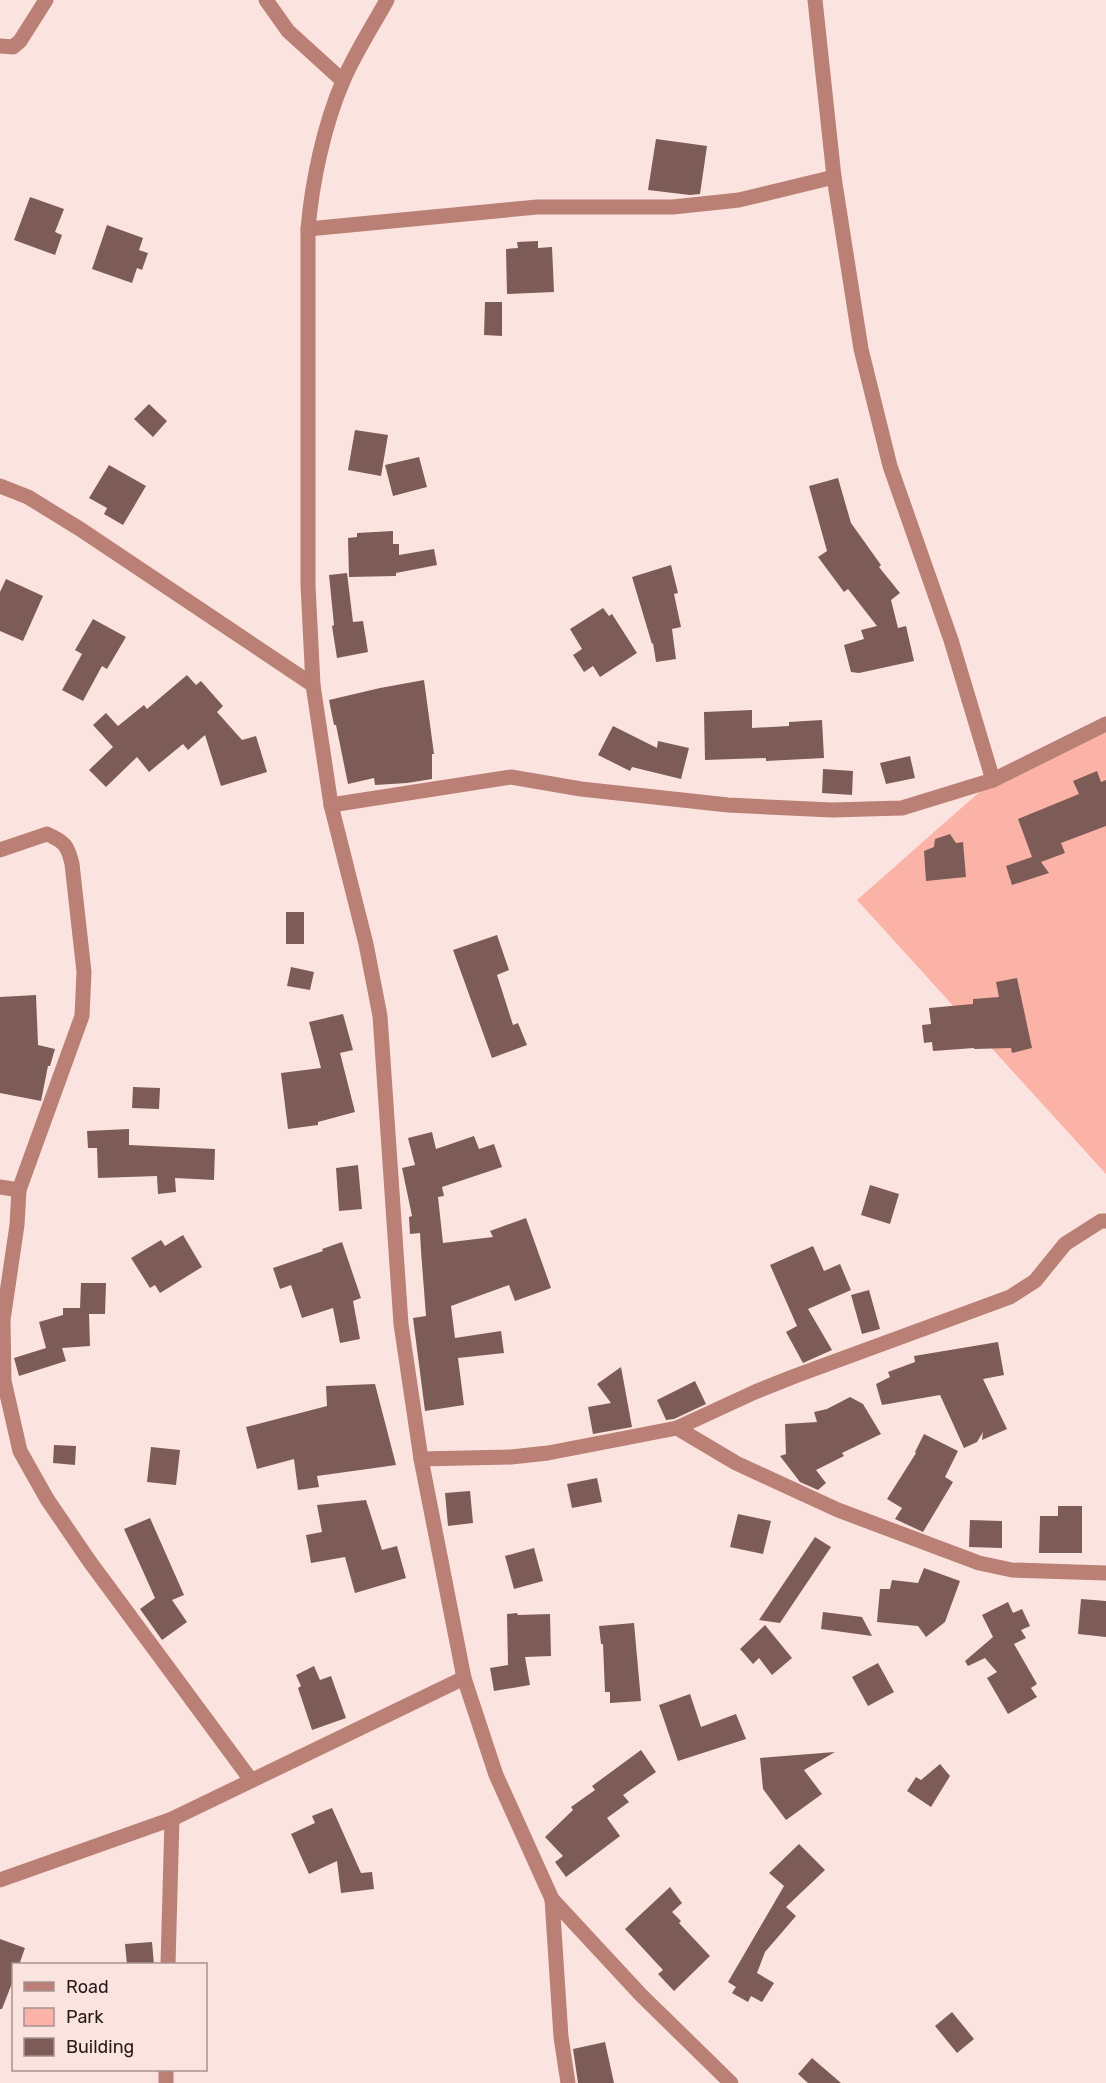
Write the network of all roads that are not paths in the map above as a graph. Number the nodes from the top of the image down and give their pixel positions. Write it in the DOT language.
graph roads {
  1 [pos="46,0"];
  2 [pos="266,0"];
  3 [pos="387,0"];
  4 [pos="815,0"];
  5 [pos="0,46"];
  6 [pos="343,81"];
  7 [pos="834,177"];
  8 [pos="308,230"];
  9 [pos="0,486"];
  10 [pos="313,685"];
  11 [pos="1106,724"];
  12 [pos="993,780"];
  13 [pos="331,805"];
  14 [pos="0,850"];
  15 [pos="0,1187"];
  16 [pos="19,1190"];
  17 [pos="1106,1221"];
  18 [pos="2,1382"];
  19 [pos="677,1428"];
  20 [pos="421,1460"];
  21 [pos="1106,1572"];
  22 [pos="464,1678"];
  23 [pos="251,1780"];
  24 [pos="172,1819"];
  25 [pos="0,1880"];
  26 [pos="552,1899"];
  27 [pos="168,1963"];
  28 [pos="568,2083"];
  29 [pos="731,2083"];
  1 -- 5 [label="street"];
  2 -- 6 [label="street"];
  3 -- 6 [label="street"];
  4 -- 7 [label="street"];
  6 -- 8 [label="street"];
  7 -- 8 [label="street"];
  7 -- 12 [label="street"];
  8 -- 10 [label="street"];
  9 -- 10 [label="street"];
  10 -- 13 [label="street"];
  11 -- 12 [label="street"];
  12 -- 13 [label="street"];
  13 -- 20 [label="street"];
  14 -- 16 [label="street"];
  15 -- 16 [label="street"];
  16 -- 18 [label="street"];
  17 -- 19 [label="street"];
  18 -- 23 [label="street"];
  19 -- 20 [label="street"];
  19 -- 21 [label="street"];
  20 -- 22 [label="street"];
  22 -- 23 [label="street"];
  22 -- 26 [label="street"];
  23 -- 24 [label="street"];
  24 -- 25 [label="street"];
  24 -- 27 [label="street"];
  26 -- 28 [label="street"];
  26 -- 29 [label="street"];
}
